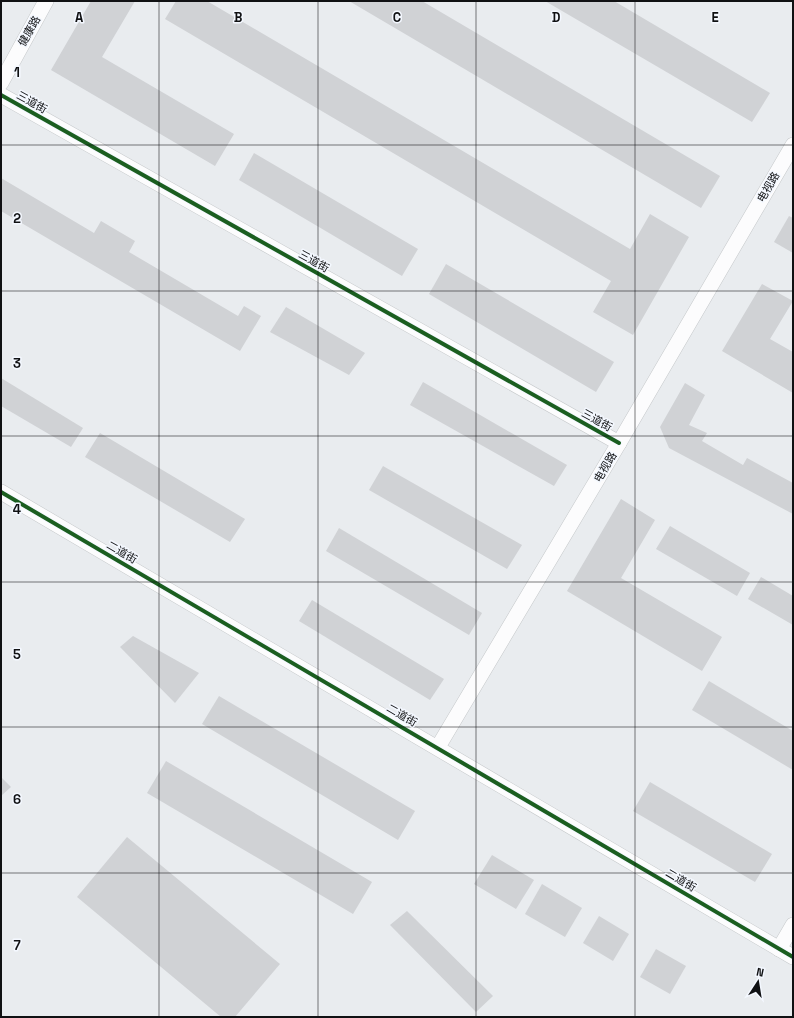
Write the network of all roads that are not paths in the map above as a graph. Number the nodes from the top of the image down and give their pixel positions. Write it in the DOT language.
graph roads {
  1 [pos="46,1"];
  2 [pos="1,83"];
  3 [pos="1,95"];
  4 [pos="793,145"];
  5 [pos="619,443"];
  6 [pos="1,492"];
  7 [pos="438,747"];
  8 [pos="793,925"];
  9 [pos="779,948"];
  10 [pos="793,957"];
  1 -- 2 [label="street, 健康路"];
  3 -- 5 [label="street, 三道街"];
  4 -- 5 [label="street, 电视路"];
  5 -- 7 [label="street, 电视路"];
  6 -- 7 [label="street, 二道街"];
  7 -- 9 [label="street, 二道街"];
  8 -- 9 [label="street"];
  9 -- 10 [label="street, 二道街"];
}
